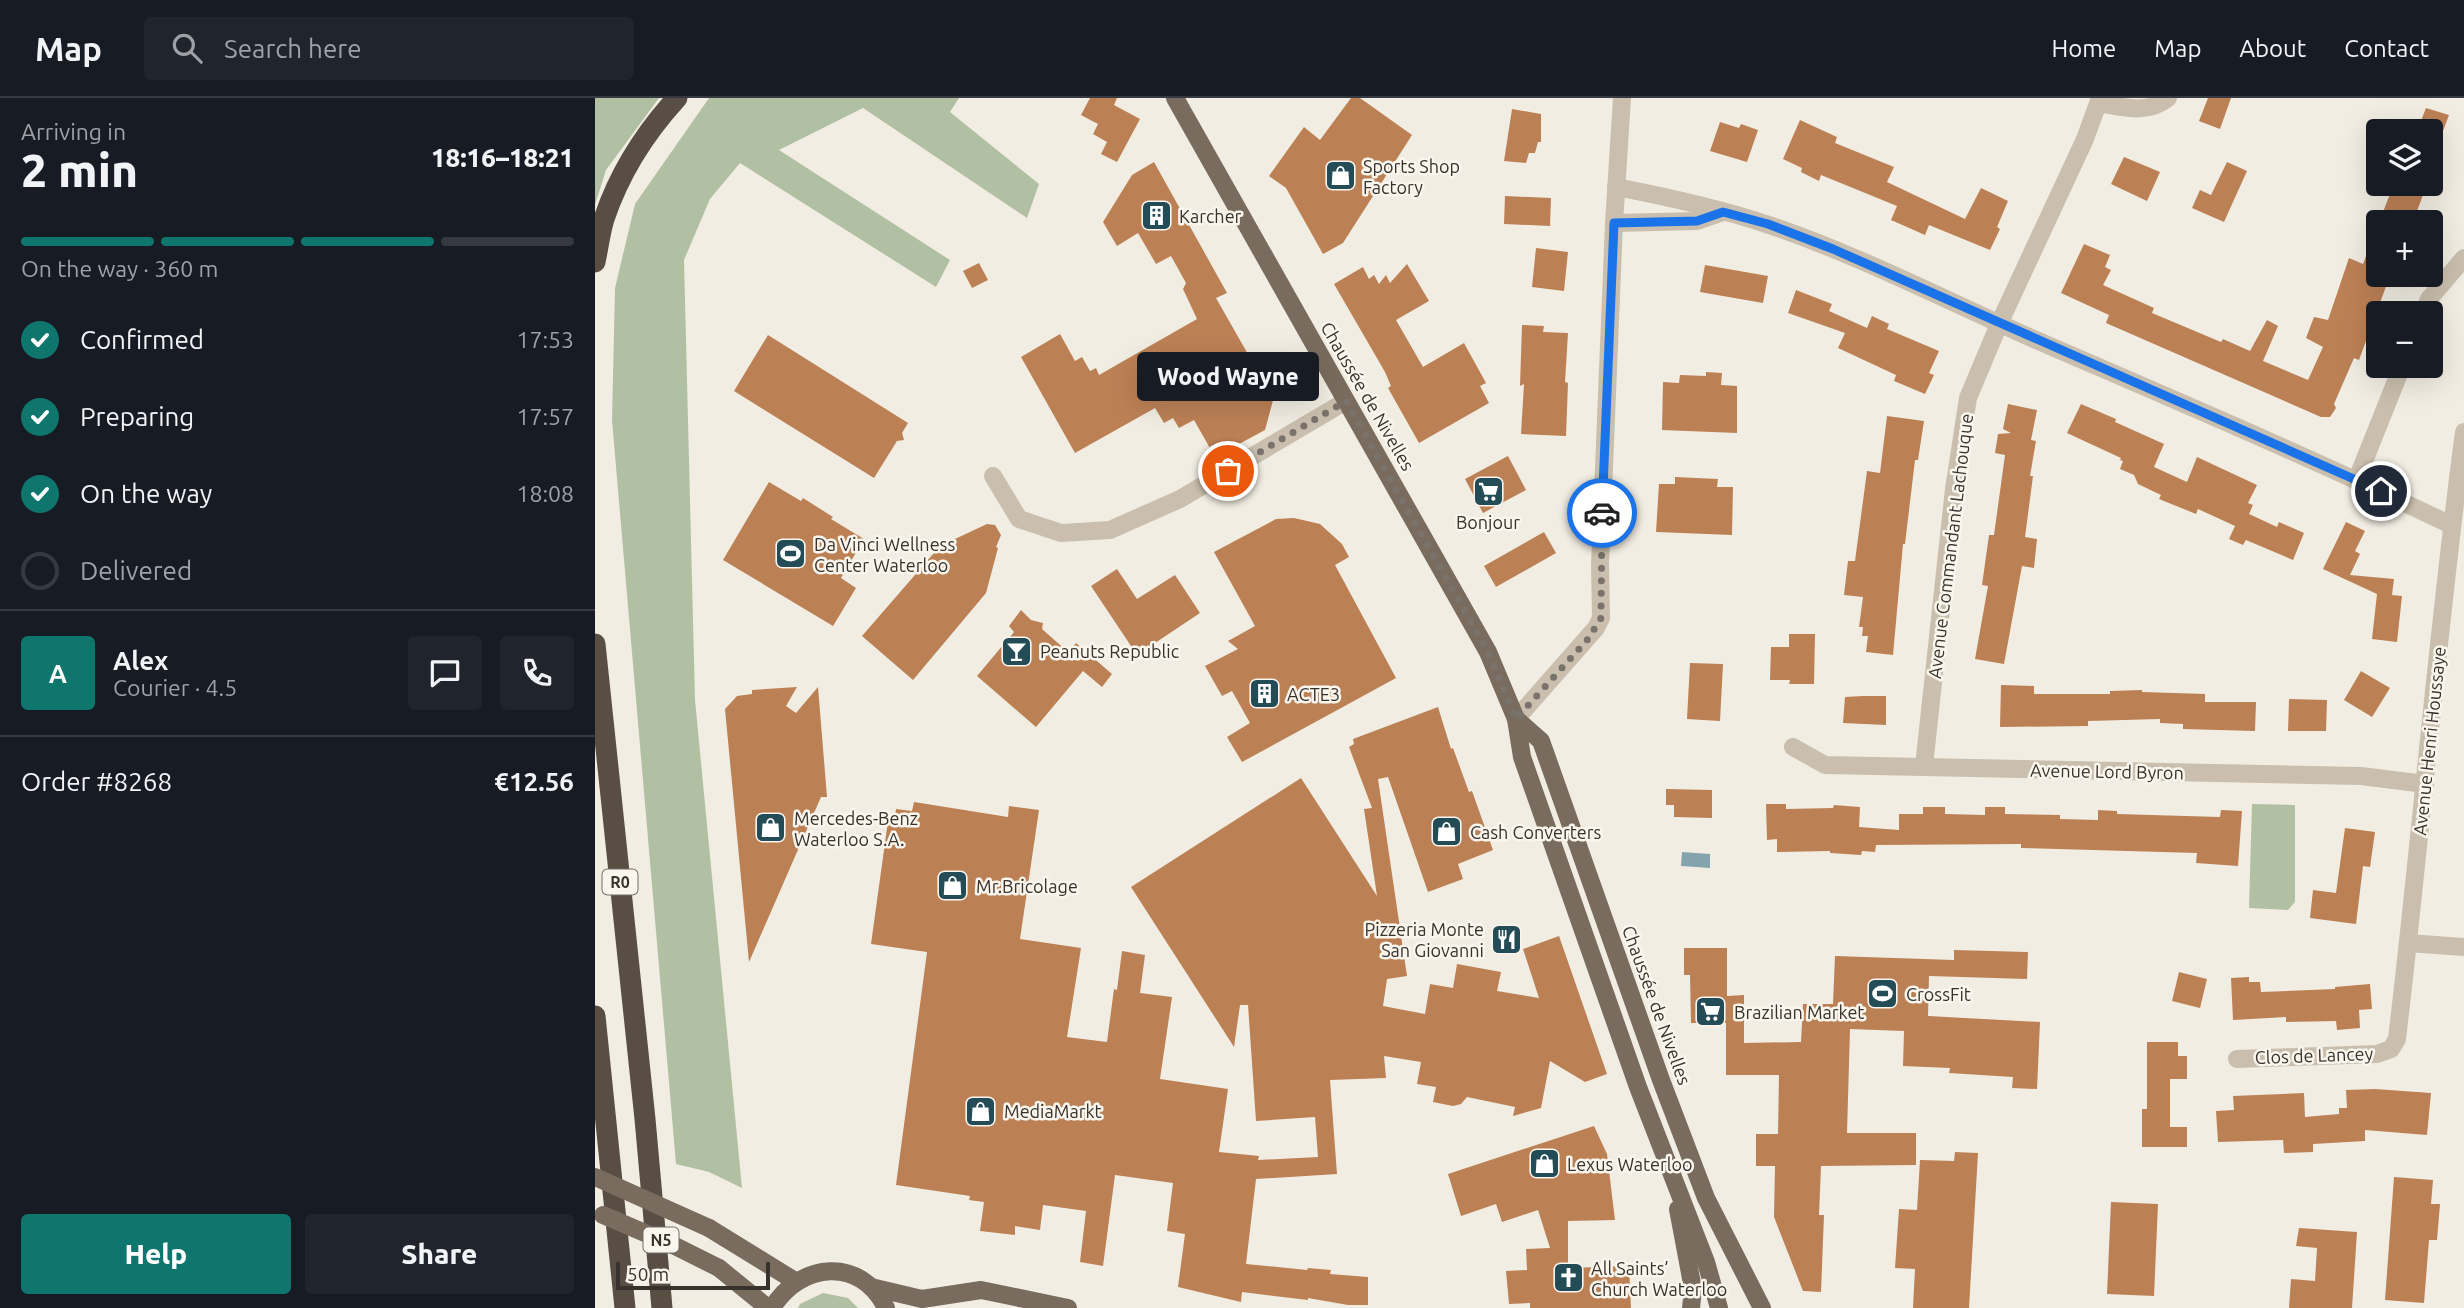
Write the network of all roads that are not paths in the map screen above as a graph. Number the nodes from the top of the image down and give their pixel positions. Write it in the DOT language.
graph roads {
  1 [pos="677,98"];
  2 [pos="1175,98"];
  3 [pos="1622,98"];
  4 [pos="2168,98"];
  5 [pos="2100,100"];
  6 [pos="1616,187"];
  7 [pos="1723,212"];
  8 [pos="1614,223"];
  9 [pos="2464,258"];
  10 [pos="595,262"];
  11 [pos="2428,301"];
  12 [pos="1999,324"];
  13 [pos="2397,378"];
  14 [pos="1346,401"];
  15 [pos="2464,432"];
  16 [pos="993,475"];
  17 [pos="2357,479"];
  18 [pos="2451,525"];
  19 [pos="595,644"];
  20 [pos="1516,719"];
  21 [pos="1793,747"];
  22 [pos="1924,766"];
  23 [pos="2425,784"];
  24 [pos="2408,943"];
  25 [pos="2464,947"];
  26 [pos="595,1016"];
  27 [pos="2391,1049"];
  28 [pos="2237,1059"];
  29 [pos="1672,1171"];
  30 [pos="595,1177"];
  31 [pos="595,1212"];
  32 [pos="795,1281"];
  33 [pos="871,1287"];
  34 [pos="625,1308"];
  35 [pos="662,1308"];
  36 [pos="770,1308"];
  37 [pos="886,1308"];
  38 [pos="1068,1308"];
  39 [pos="1691,1308"];
  40 [pos="1719,1308"];
  41 [pos="1762,1308"];
  1 -- 10 [label="highway"];
  2 -- 14 [label="main road, Chaussée de Nivelles"];
  3 -- 6 [label="street"];
  4 -- 5 [label="street, Avenue Commandant Lachouque"];
  5 -- 12 [label="street, Avenue Commandant Lachouque"];
  6 -- 7 [label="street"];
  6 -- 8 [label="street"];
  7 -- 8 [label="street"];
  7 -- 12 [label="street"];
  8 -- 20 [label="street"];
  9 -- 11 [label="street"];
  12 -- 17 [label="street"];
  12 -- 22 [label="street, Avenue Commandant Lachouque"];
  13 -- 17 [label="street"];
  14 -- 16 [label="street"];
  14 -- 20 [label="main road, Chaussée de Nivelles"];
  15 -- 18 [label="street, Avenue Henri Houssaye"];
  17 -- 18 [label="street"];
  18 -- 23 [label="street, Avenue Henri Houssaye"];
  19 -- 35 [label="highway, R0"];
  20 -- 29 [label="main road, Chaussée de Nivelles"];
  20 -- 41 [label="main road, Chaussée de Nivelles"];
  21 -- 22 [label="street, Avenue Lord Byron"];
  22 -- 23 [label="street, Avenue Lord Byron"];
  23 -- 24 [label="street, Avenue Henri Houssaye"];
  24 -- 25 [label="street"];
  24 -- 27 [label="street, Avenue Henri Houssaye"];
  26 -- 34 [label="highway"];
  27 -- 28 [label="street, Clos de Lancey"];
  29 -- 39 [label="main road"];
  29 -- 40 [label="main road, Chaussée de Nivelles"];
  30 -- 32 [label="main road, N5, bridge"];
  31 -- 36 [label="main road, N5, bridge"];
  32 -- 33 [label="main road"];
  32 -- 36 [label="main road, N5"];
  33 -- 37 [label="main road"];
  33 -- 38 [label="main road"];
}
